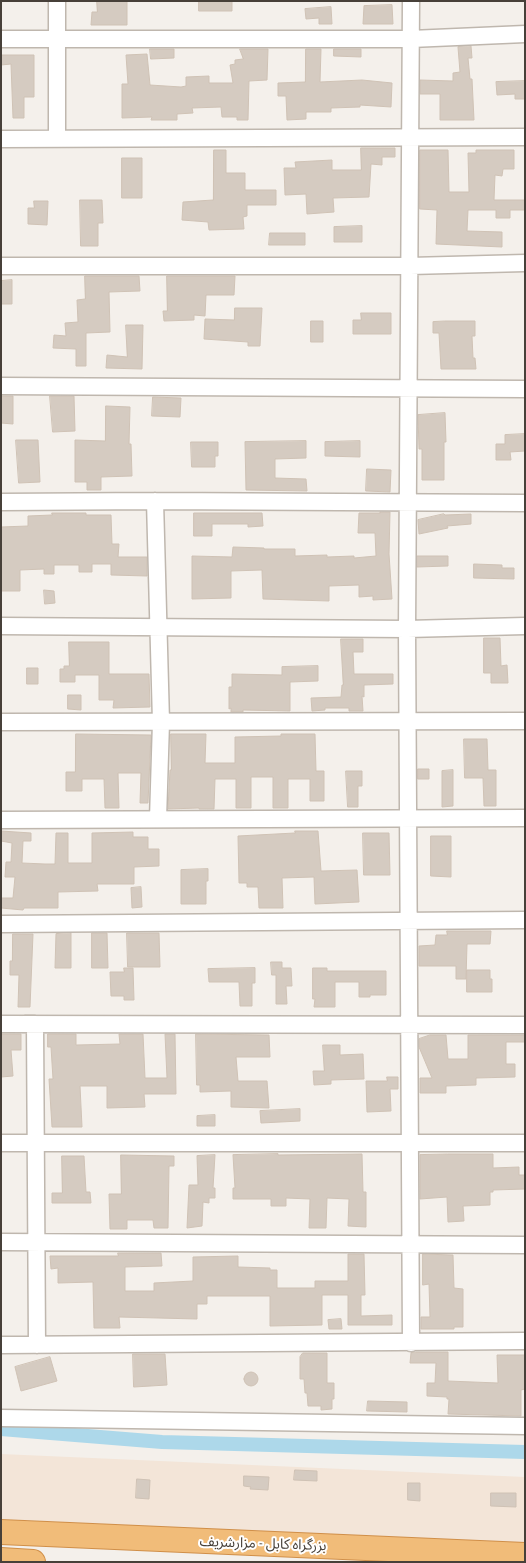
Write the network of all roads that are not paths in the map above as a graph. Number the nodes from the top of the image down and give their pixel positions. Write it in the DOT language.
graph roads {
  1 [pos="56,1"];
  2 [pos="411,1"];
  3 [pos="525,34"];
  4 [pos="58,38"];
  5 [pos="1,39"];
  6 [pos="411,40"];
  7 [pos="410,136"];
  8 [pos="525,137"];
  9 [pos="1,139"];
  10 [pos="57,139"];
  11 [pos="525,263"];
  12 [pos="1,266"];
  13 [pos="410,266"];
  14 [pos="1,386"];
  15 [pos="408,388"];
  16 [pos="525,389"];
  17 [pos="155,501"];
  18 [pos="1,502"];
  19 [pos="525,503"];
  20 [pos="409,504"];
  21 [pos="1,626"];
  22 [pos="525,626"];
  23 [pos="157,627"];
  24 [pos="408,629"];
  25 [pos="525,721"];
  26 [pos="1,722"];
  27 [pos="161,722"];
  28 [pos="408,722"];
  29 [pos="525,818"];
  30 [pos="158,819"];
  31 [pos="408,819"];
  32 [pos="1,820"];
  33 [pos="525,920"];
  34 [pos="408,922"];
  35 [pos="1,924"];
  36 [pos="1,1024"];
  37 [pos="34,1024"];
  38 [pos="525,1025"];
  39 [pos="408,1026"];
  40 [pos="1,1143"];
  41 [pos="35,1143"];
  42 [pos="409,1143"];
  43 [pos="525,1143"];
  44 [pos="1,1242"];
  45 [pos="36,1242"];
  46 [pos="410,1243"];
  47 [pos="525,1244"];
  48 [pos="525,1342"];
  49 [pos="411,1343"];
  50 [pos="1,1345"];
  51 [pos="37,1345"];
  52 [pos="1,1418"];
  53 [pos="525,1426"];
  54 [pos="1,1532"];
  55 [pos="525,1555"];
  56 [pos="1,1560"];
  57 [pos="33,1562"];
  1 -- 4 [label="street"];
  2 -- 6 [label="street"];
  3 -- 6 [label="street"];
  4 -- 5 [label="street"];
  4 -- 6 [label="street"];
  4 -- 10 [label="street"];
  6 -- 7 [label="street"];
  7 -- 8 [label="street"];
  7 -- 10 [label="street"];
  7 -- 13 [label="street"];
  9 -- 10 [label="street"];
  11 -- 13 [label="street"];
  12 -- 13 [label="street"];
  13 -- 15 [label="street"];
  14 -- 15 [label="street"];
  15 -- 16 [label="street"];
  15 -- 20 [label="street"];
  17 -- 18 [label="street"];
  17 -- 20 [label="street"];
  17 -- 23 [label="street"];
  19 -- 20 [label="street"];
  20 -- 24 [label="street"];
  21 -- 23 [label="street"];
  22 -- 24 [label="street"];
  23 -- 24 [label="street"];
  23 -- 27 [label="street"];
  24 -- 28 [label="street"];
  25 -- 28 [label="street"];
  26 -- 27 [label="street"];
  27 -- 28 [label="street"];
  27 -- 30 [label="street"];
  28 -- 31 [label="street"];
  29 -- 31 [label="street"];
  30 -- 31 [label="street"];
  30 -- 32 [label="street"];
  31 -- 34 [label="street"];
  33 -- 34 [label="street"];
  34 -- 35 [label="street"];
  34 -- 39 [label="street"];
  36 -- 37 [label="street"];
  37 -- 39 [label="street"];
  37 -- 41 [label="street"];
  38 -- 39 [label="street"];
  39 -- 42 [label="street"];
  40 -- 41 [label="street"];
  41 -- 42 [label="street"];
  41 -- 45 [label="street"];
  42 -- 43 [label="street"];
  42 -- 46 [label="street"];
  44 -- 45 [label="street"];
  45 -- 46 [label="street"];
  45 -- 51 [label="street"];
  46 -- 47 [label="street"];
  46 -- 49 [label="street"];
  48 -- 49 [label="street"];
  49 -- 51 [label="street"];
  50 -- 51 [label="street"];
  52 -- 53 [label="street"];
  54 -- 55 [label="highway, بزرگراه کابل - مزارشریف"];
  56 -- 57 [label="highway"];
}
